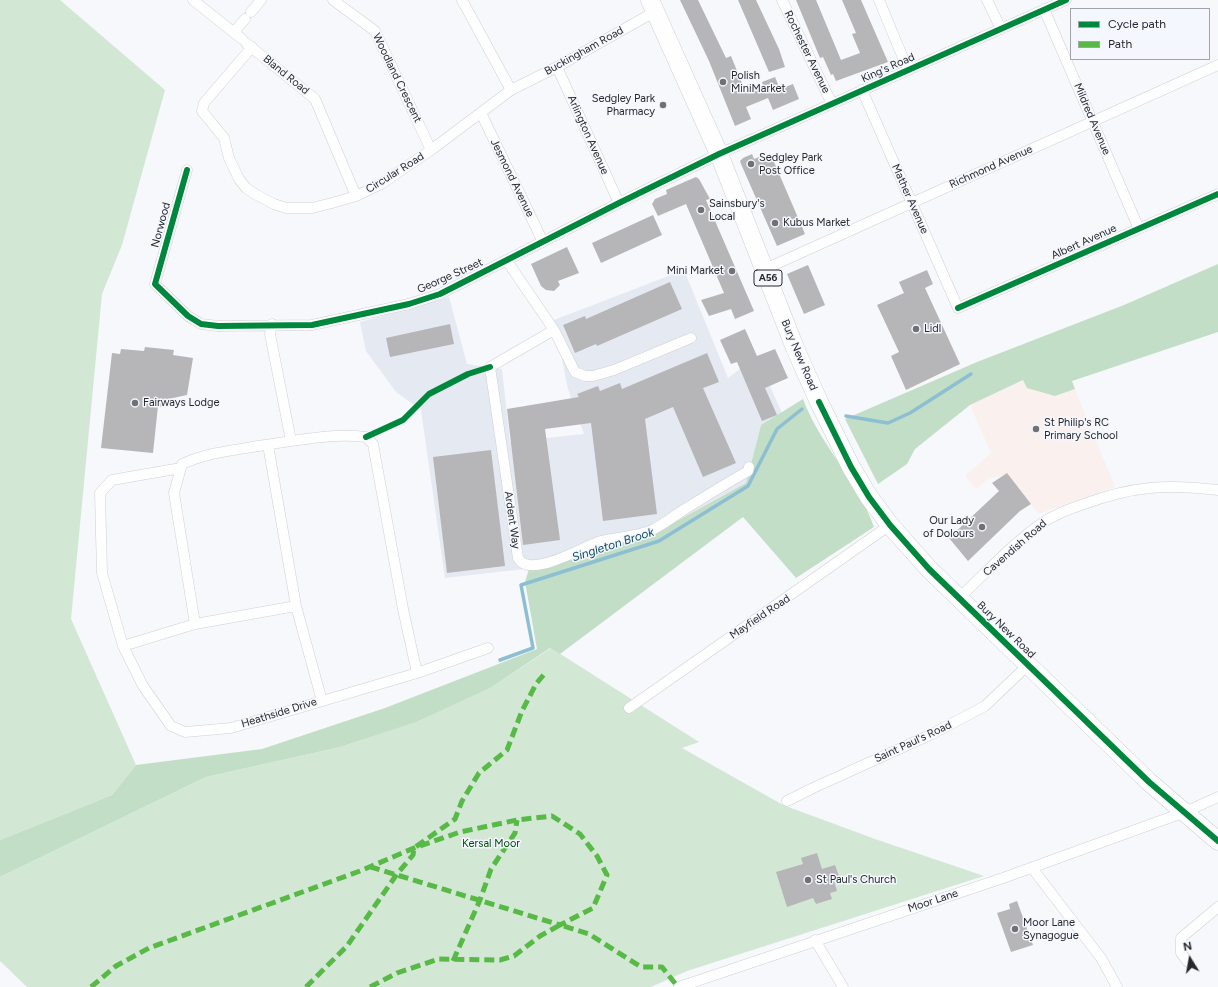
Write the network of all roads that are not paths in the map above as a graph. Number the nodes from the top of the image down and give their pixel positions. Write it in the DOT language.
graph roads {
  1 [pos="193,0"];
  2 [pos="261,0"];
  3 [pos="333,0"];
  4 [pos="462,0"];
  5 [pos="782,0"];
  6 [pos="879,0"];
  7 [pos="987,0"];
  8 [pos="1066,0"];
  9 [pos="653,5"];
  10 [pos="1044,9"];
  11 [pos="1001,29"];
  12 [pos="244,40"];
  13 [pos="1218,65"];
  14 [pos="557,67"];
  15 [pos="908,70"];
  16 [pos="511,90"];
  17 [pos="862,90"];
  18 [pos="832,104"];
  19 [pos="481,113"];
  20 [pos="1093,122"];
  21 [pos="431,150"];
  22 [pos="719,154"];
  23 [pos="187,170"];
  24 [pos="1218,194"];
  25 [pos="356,196"];
  26 [pos="618,203"];
  27 [pos="912,203"];
  28 [pos="1139,229"];
  29 [pos="543,242"];
  30 [pos="507,261"];
  31 [pos="765,270"];
  32 [pos="155,284"];
  33 [pos="958,308"];
  34 [pos="272,324"];
  35 [pos="554,330"];
  36 [pos="691,338"];
  37 [pos="291,441"];
  38 [pos="268,445"];
  39 [pos="750,467"];
  40 [pos="181,468"];
  41 [pos="1218,490"];
  42 [pos="890,525"];
  43 [pos="959,598"];
  44 [pos="296,606"];
  45 [pos="195,624"];
  46 [pos="123,646"];
  47 [pos="488,648"];
  48 [pos="1028,665"];
  49 [pos="417,673"];
  50 [pos="322,701"];
  51 [pos="629,708"];
  52 [pos="1218,797"];
  53 [pos="787,801"];
  54 [pos="1185,812"];
  55 [pos="1218,840"];
  56 [pos="1032,868"];
  57 [pos="1218,907"];
  58 [pos="815,940"];
  59 [pos="1188,962"];
  60 [pos="679,987"];
  61 [pos="843,987"];
  62 [pos="1117,987"];
  1 -- 12 [label="street, Bland Road"];
  2 -- 12 [label="street"];
  3 -- 21 [label="street, Woodland Crescent"];
  4 -- 16 [label="street"];
  5 -- 18 [label="street, Rochester Avenue"];
  6 -- 15 [label="street"];
  7 -- 11 [label="street"];
  8 -- 10 [label="street, King's Road"];
  9 -- 14 [label="street, Buckingham Road"];
  9 -- 22 [label="highway, Bury New Road"];
  10 -- 11 [label="street, King's Road"];
  10 -- 20 [label="street, Mildred Avenue"];
  11 -- 15 [label="street, King's Road"];
  12 -- 25 [label="street, Bland Road"];
  12 -- 25 [label="street, Circular Road"];
  13 -- 20 [label="street, Richmond Avenue"];
  14 -- 16 [label="street, Buckingham Road"];
  14 -- 26 [label="street, Arlington Avenue"];
  15 -- 17 [label="street, King's Road"];
  16 -- 19 [label="street, Circular Road"];
  17 -- 18 [label="street, King's Road"];
  17 -- 27 [label="street, Mather Avenue"];
  18 -- 22 [label="street, King's Road"];
  19 -- 21 [label="street, Circular Road"];
  19 -- 29 [label="street, Jesmond Avenue"];
  20 -- 27 [label="street, Richmond Avenue"];
  20 -- 28 [label="street, Mildred Avenue"];
  21 -- 25 [label="street, Circular Road"];
  22 -- 26 [label="street, George Street"];
  22 -- 31 [label="highway, Bury New Road / A56"];
  23 -- 32 [label="street, Norwood"];
  24 -- 28 [label="street, Albert Avenue"];
  26 -- 29 [label="street, George Street"];
  27 -- 31 [label="street, Richmond Avenue"];
  27 -- 33 [label="street, Mather Avenue"];
  28 -- 33 [label="street, Albert Avenue"];
  29 -- 30 [label="street, George Street"];
  30 -- 34 [label="street, George Street"];
  30 -- 35 [label="street"];
  31 -- 42 [label="highway, Bury New Road / A56"];
  32 -- 34 [label="street, George Street"];
  34 -- 37 [label="street"];
  35 -- 36 [label="street"];
  35 -- 39 [label="street, Ardent Way"];
  37 -- 38 [label="street"];
  37 -- 49 [label="street"];
  38 -- 40 [label="street"];
  38 -- 44 [label="street, Heathside Drive"];
  40 -- 45 [label="street"];
  40 -- 46 [label="street, Heathside Drive"];
  41 -- 43 [label="street, Cavendish Road"];
  42 -- 43 [label="highway, Bury New Road / A56"];
  42 -- 51 [label="street, Mayfield Road"];
  43 -- 48 [label="highway, Bury New Road / A56"];
  44 -- 45 [label="street"];
  44 -- 50 [label="street, Heathside Drive"];
  45 -- 46 [label="street"];
  46 -- 50 [label="street, Heathside Drive"];
  47 -- 49 [label="street"];
  48 -- 53 [label="street, Saint Paul's Road"];
  48 -- 54 [label="highway, Bury New Road / A56"];
  49 -- 50 [label="street"];
  52 -- 54 [label="street, Moor Lane"];
  54 -- 55 [label="highway, Bury New Road / A56"];
  54 -- 56 [label="street, Moor Lane"];
  56 -- 58 [label="street, Moor Lane"];
  56 -- 62 [label="street"];
  57 -- 59 [label="street"];
  58 -- 60 [label="street, Moor Lane"];
  58 -- 61 [label="street"];
}
